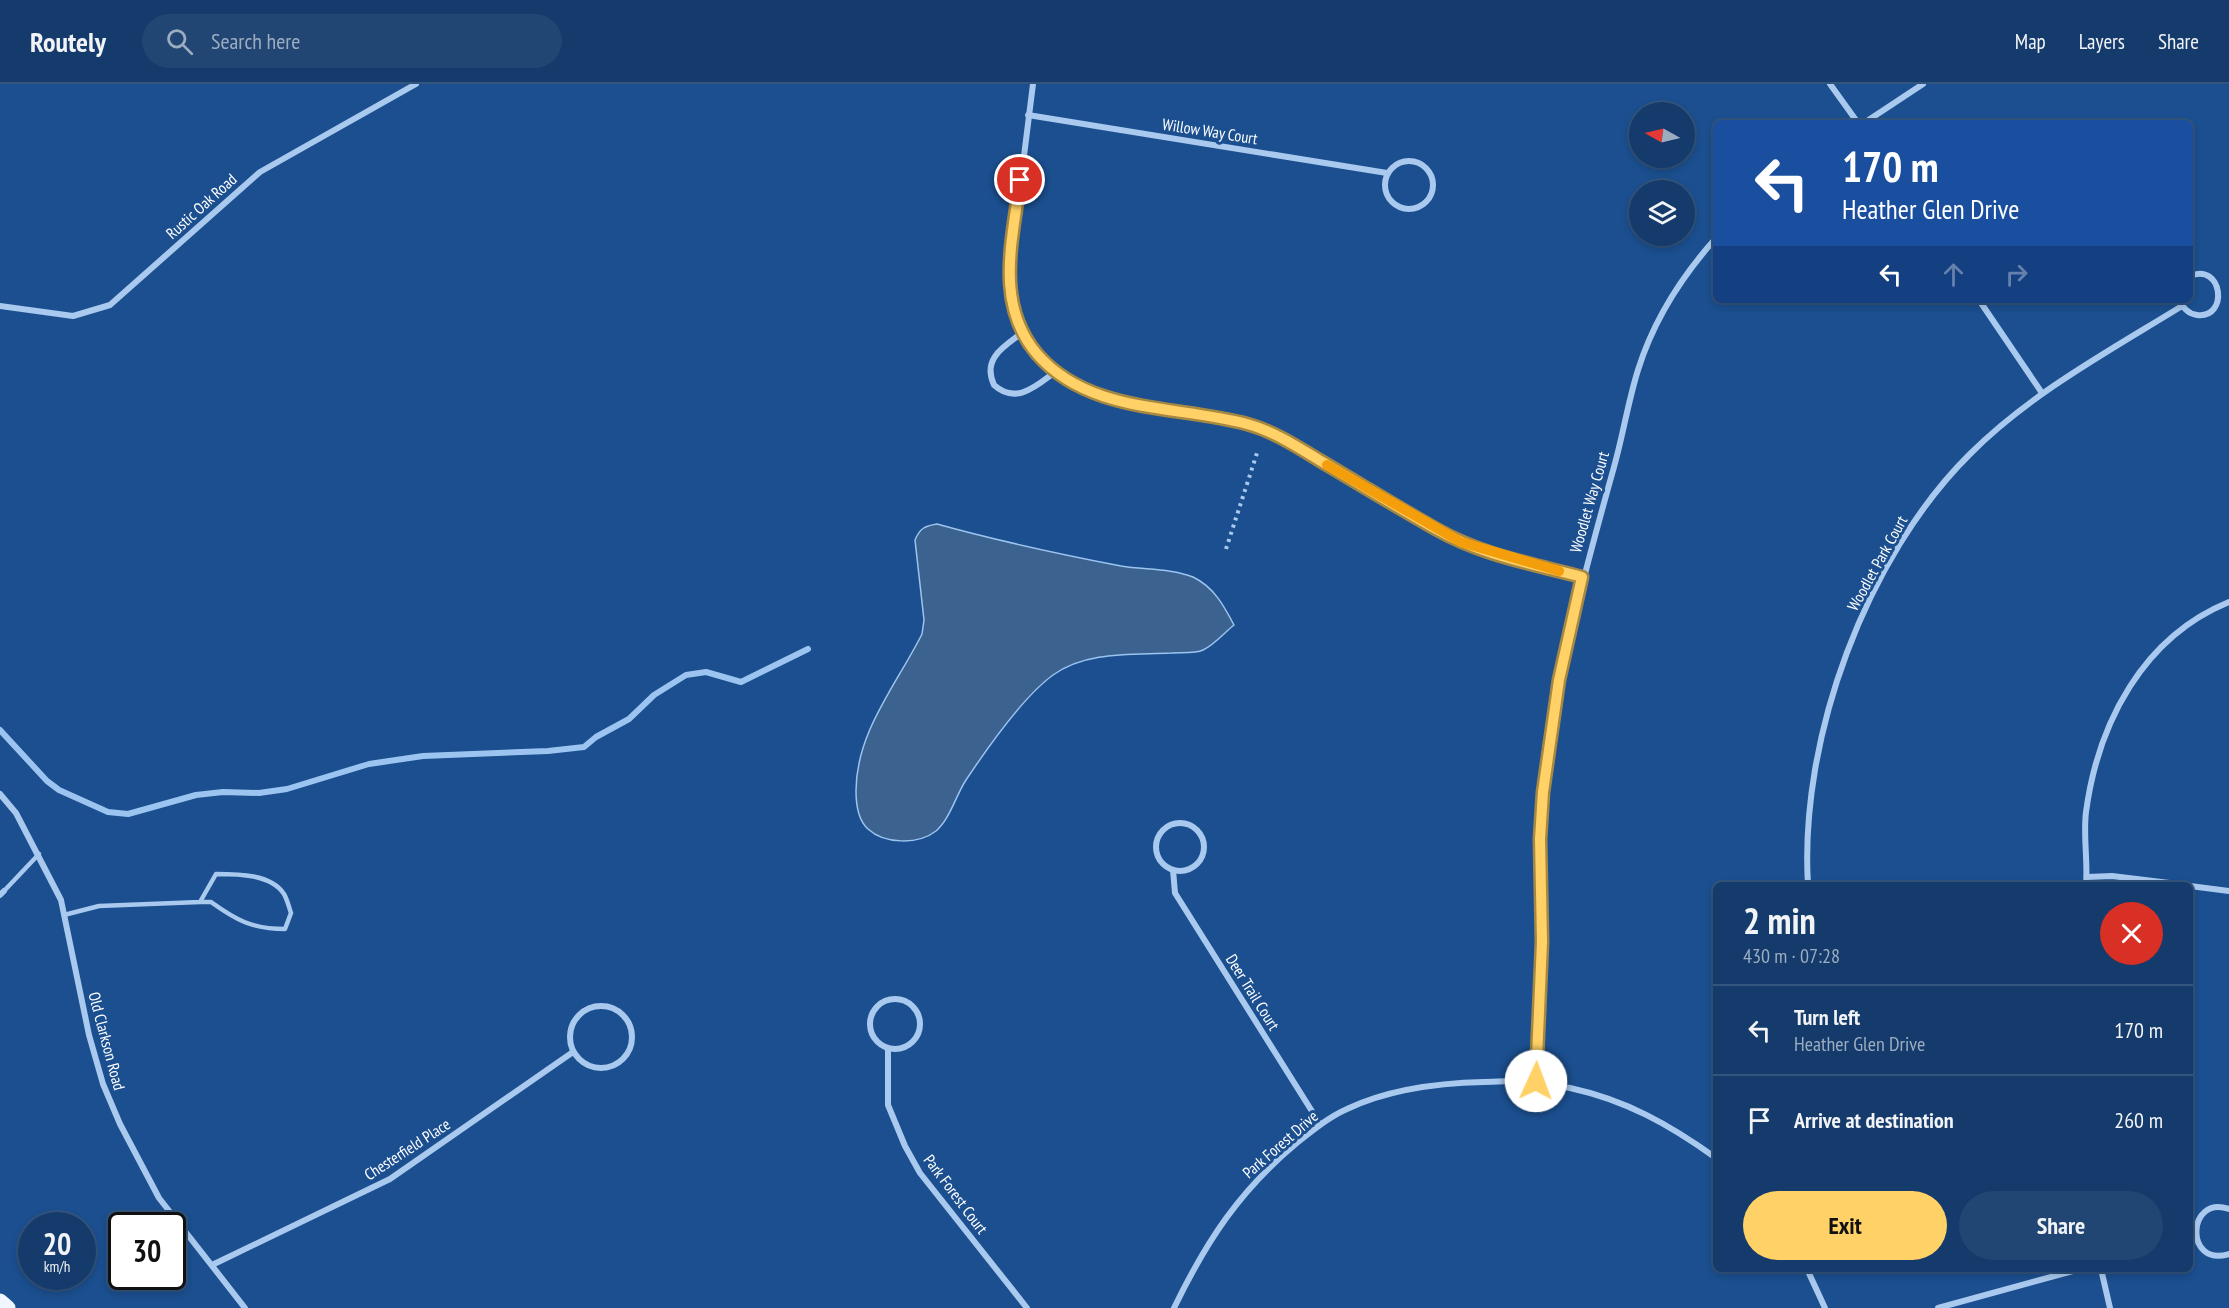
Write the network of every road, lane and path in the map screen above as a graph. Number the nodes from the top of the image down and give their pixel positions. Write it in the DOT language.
graph roads {
  1 [pos="416,84"];
  2 [pos="1033,84"];
  3 [pos="1830,84"];
  4 [pos="1923,84"];
  5 [pos="1028,115"];
  6 [pos="1856,120"];
  7 [pos="1869,120"];
  8 [pos="1387,173"];
  9 [pos="1713,242"];
  10 [pos="2193,275"];
  11 [pos="1981,303"];
  12 [pos="2181,303"];
  13 [pos="0,306"];
  14 [pos="1022,333"];
  15 [pos="1055,372"];
  16 [pos="2042,393"];
  17 [pos="1258,450"];
  18 [pos="1226,549"];
  19 [pos="1582,577"];
  20 [pos="2229,602"];
  21 [pos="0,794"];
  22 [pos="39,854"];
  23 [pos="1173,870"];
  24 [pos="2087,877"];
  25 [pos="1808,882"];
  26 [pos="2086,882"];
  27 [pos="2163,882"];
  28 [pos="2193,886"];
  29 [pos="2229,891"];
  30 [pos="2,893"];
  31 [pos="200,903"];
  32 [pos="64,915"];
  33 [pos="888,1049"];
  34 [pos="573,1052"];
  35 [pos="1536,1081"];
  36 [pos="1320,1124"];
  37 [pos="1713,1156"];
  38 [pos="2229,1209"];
  39 [pos="2193,1236"];
  40 [pos="2229,1254"];
  41 [pos="212,1265"];
  42 [pos="1808,1272"];
  43 [pos="2069,1272"];
  44 [pos="2102,1272"];
  45 [pos="0,1301"];
  46 [pos="8,1308"];
  47 [pos="245,1308"];
  48 [pos="1027,1308"];
  49 [pos="1174,1308"];
  50 [pos="1825,1308"];
  51 [pos="1938,1308"];
  52 [pos="2110,1308"];
  1 -- 13 [label="street, Rustic Oak Road"];
  2 -- 5 [label="street"];
  3 -- 6 [label="street"];
  4 -- 7 [label="street"];
  5 -- 8 [label="street, Willow Way Court"];
  5 -- 14 [label="street"];
  8 -- 8 [label="street"];
  9 -- 19 [label="street, Woodlet Way Court"];
  10 -- 12 [label="street, Woodlet Park Court"];
  11 -- 16 [label="street"];
  12 -- 16 [label="street, Woodlet Park Court"];
  14 -- 15 [label="street"];
  14 -- 15 [label="street"];
  15 -- 19 [label="street"];
  16 -- 25 [label="street, Woodlet Park Court"];
  17 -- 18 [label="path"];
  19 -- 35 [label="street, Woodlet Way Court"];
  20 -- 24 [label="street"];
  21 -- 22 [label="street, Old Clarkson Road"];
  22 -- 30 [label="lane"];
  22 -- 32 [label="street, Old Clarkson Road"];
  23 -- 23 [label="street, Deer Trail Court"];
  23 -- 36 [label="street, Deer Trail Court"];
  24 -- 26 [label="street"];
  24 -- 27 [label="street"];
  28 -- 29 [label="street"];
  31 -- 31 [label="lane"];
  31 -- 32 [label="lane"];
  32 -- 41 [label="street, Old Clarkson Road"];
  33 -- 33 [label="street"];
  33 -- 48 [label="street, Park Forest Court"];
  34 -- 34 [label="street"];
  34 -- 41 [label="street, Chesterfield Place"];
  35 -- 36 [label="street, Park Forest Drive"];
  35 -- 37 [label="street, Park Forest Drive"];
  36 -- 49 [label="street, Park Forest Drive"];
  38 -- 39 [label="street"];
  39 -- 40 [label="street"];
  41 -- 47 [label="street, Old Clarkson Road"];
  42 -- 50 [label="street"];
  43 -- 51 [label="street"];
  44 -- 52 [label="street"];
  45 -- 46 [label="main road"];
}
